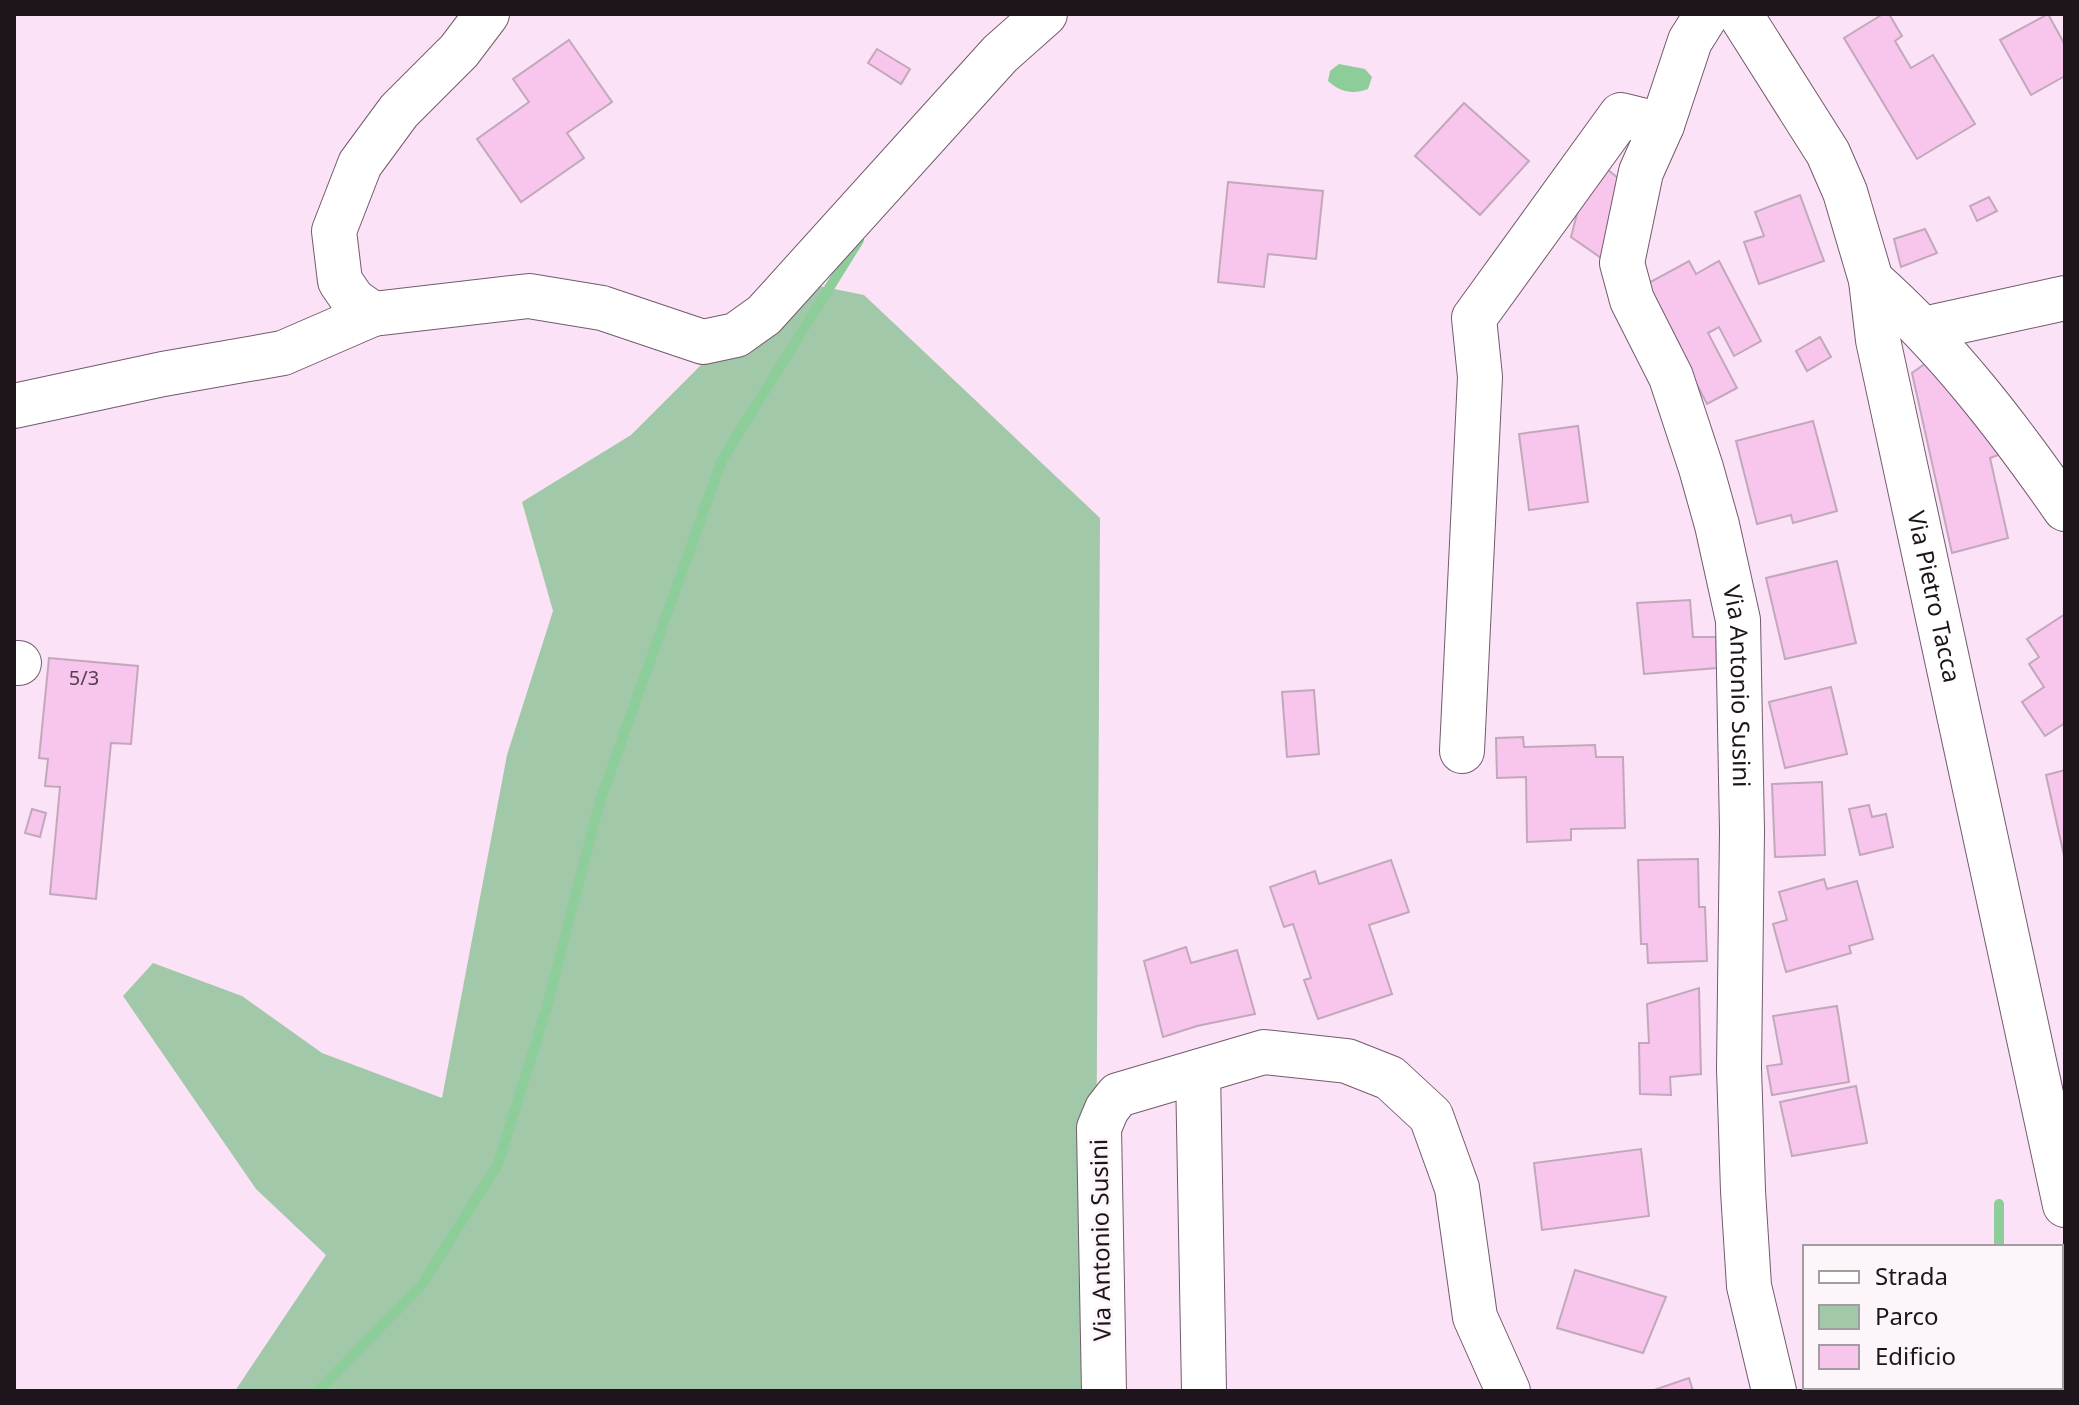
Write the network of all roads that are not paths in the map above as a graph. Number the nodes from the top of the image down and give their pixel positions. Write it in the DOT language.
graph roads {
  1 [pos="487,14"];
  2 [pos="1045,14"];
  3 [pos="1707,14"];
  4 [pos="1740,14"];
  5 [pos="1662,125"];
  6 [pos="1871,280"];
  7 [pos="2065,298"];
  8 [pos="373,314"];
  9 [pos="1924,329"];
  10 [pos="14,406"];
  11 [pos="2065,509"];
  12 [pos="1462,751"];
  13 [pos="1198,1072"];
  14 [pos="2065,1205"];
  15 [pos="1104,1391"];
  16 [pos="1204,1391"];
  17 [pos="1508,1391"];
  18 [pos="1774,1391"];
  1 -- 8 [label="street"];
  2 -- 8 [label="street"];
  3 -- 5 [label="street, Via Antonio Susini"];
  4 -- 6 [label="street, Via Pietro Tacca"];
  5 -- 12 [label="street"];
  5 -- 18 [label="street, Via Antonio Susini"];
  6 -- 9 [label="street"];
  6 -- 14 [label="street, Via Pietro Tacca"];
  7 -- 9 [label="street"];
  8 -- 10 [label="street"];
  9 -- 11 [label="street"];
  13 -- 15 [label="street, Via Antonio Susini"];
  13 -- 16 [label="street"];
  13 -- 17 [label="street, Via Antonio Susini"];
}
